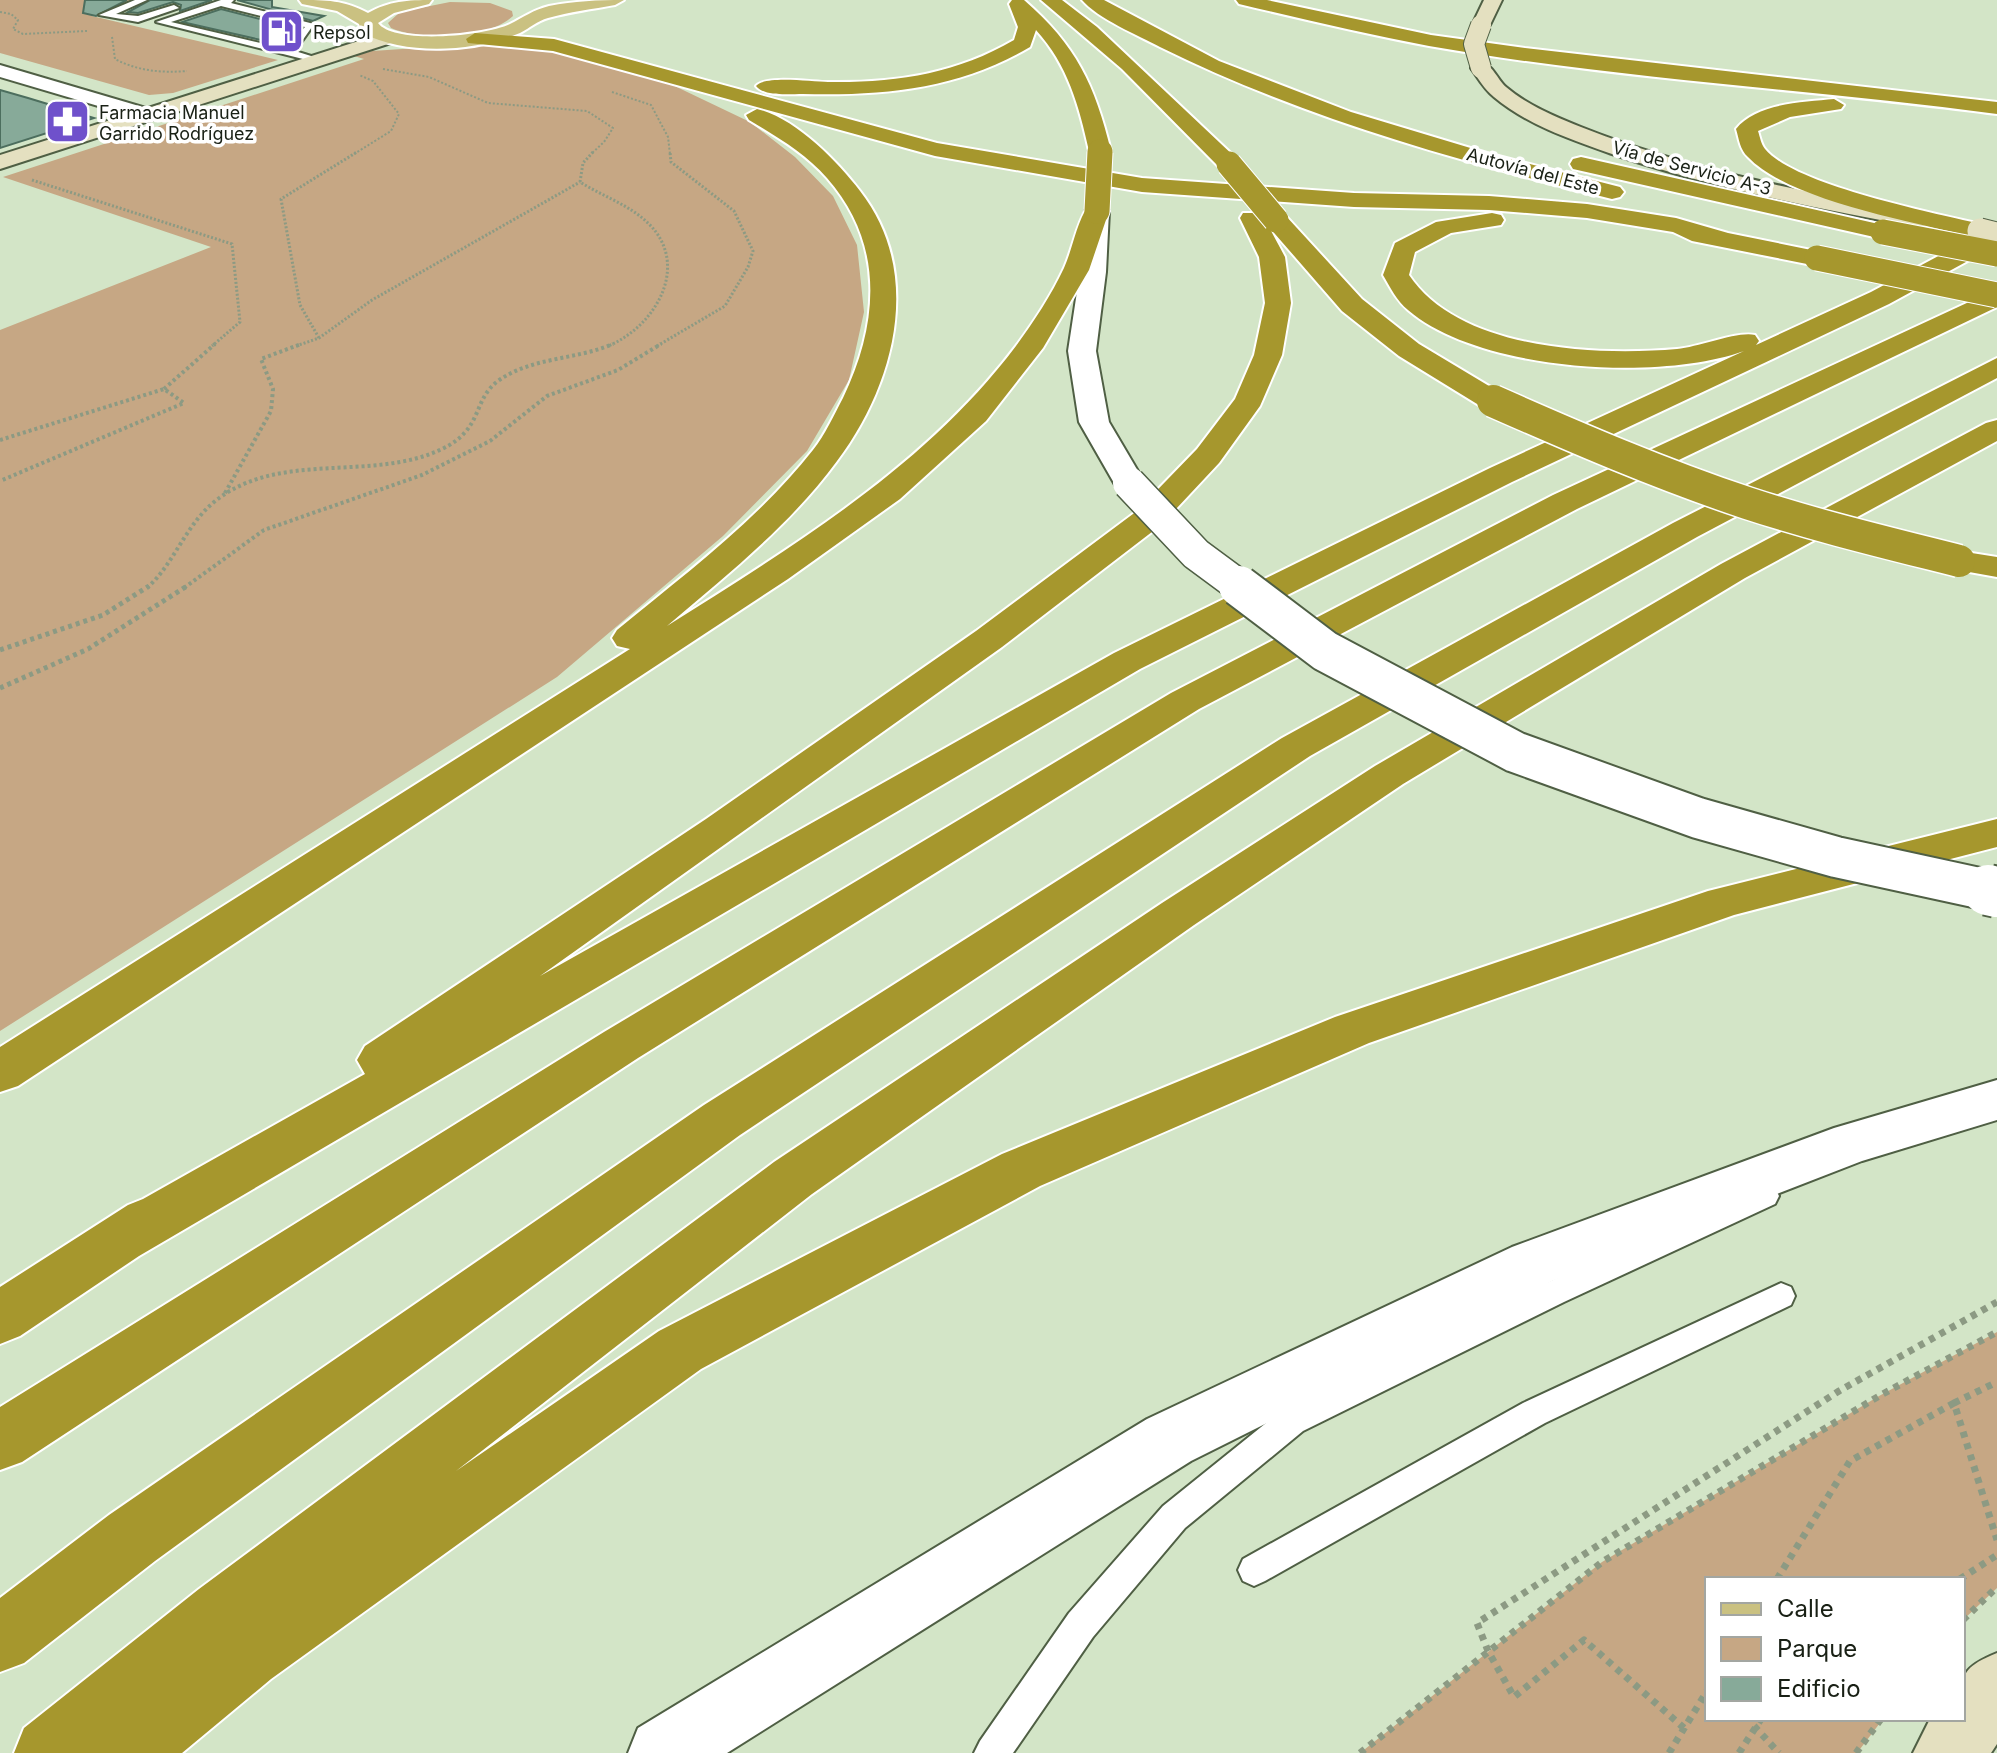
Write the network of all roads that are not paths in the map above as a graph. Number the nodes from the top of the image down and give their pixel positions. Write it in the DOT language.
graph roads {
  1 [pos="143,0"];
  2 [pos="308,0"];
  3 [pos="423,0"];
  4 [pos="615,0"];
  5 [pos="1050,0"];
  6 [pos="1091,0"];
  7 [pos="1131,0"];
  8 [pos="1245,0"];
  9 [pos="1300,0"];
  10 [pos="1493,0"];
  11 [pos="225,1"];
  12 [pos="1016,2"];
  13 [pos="1332,2"];
  14 [pos="205,8"];
  15 [pos="525,10"];
  16 [pos="368,21"];
  17 [pos="387,38"];
  18 [pos="475,39"];
  19 [pos="288,53"];
  20 [pos="319,60"];
  21 [pos="1615,64"];
  22 [pos="0,71"];
  23 [pos="656,71"];
  24 [pos="1941,79"];
  25 [pos="1997,108"];
  26 [pos="149,115"];
  27 [pos="1997,130"];
  28 [pos="0,162"];
  29 [pos="1097,211"];
  30 [pos="1264,219"];
  31 [pos="1719,238"];
  32 [pos="1992,239"];
  33 [pos="1997,275"];
  34 [pos="1997,296"];
  35 [pos="1880,298"];
  36 [pos="1997,367"];
  37 [pos="1997,429"];
  38 [pos="1997,567"];
  39 [pos="1997,833"];
  40 [pos="289,885"];
  41 [pos="1997,892"];
  42 [pos="0,1072"];
  43 [pos="1997,1100"];
  44 [pos="1852,1143"];
  45 [pos="123,1238"];
  46 [pos="1781,1296"];
  47 [pos="0,1318"];
  48 [pos="0,1441"];
  49 [pos="1254,1570"];
  50 [pos="0,1639"];
  51 [pos="1997,1687"];
  52 [pos="49,1753"];
  53 [pos="127,1753"];
  54 [pos="663,1753"];
  55 [pos="992,1753"];
  56 [pos="1948,1753"];
  1 -- 14 [label="lane"];
  2 -- 16 [label="main road"];
  3 -- 16 [label="main road"];
  4 -- 15 [label="main road"];
  5 -- 30 [label="highway, bridge"];
  6 -- 33 [label="highway, Autovía del Este"];
  7 -- 32 [label="highway, Autovía del Este, bridge"];
  8 -- 21 [label="highway"];
  9 -- 13 [label="highway"];
  10 -- 32 [label="main road, Vía de Servicio A-3, bridge"];
  11 -- 14 [label="lane"];
  11 -- 19 [label="lane"];
  12 -- 15 [label="highway"];
  12 -- 29 [label="highway, bridge"];
  14 -- 19 [label="lane"];
  15 -- 18 [label="main road"];
  16 -- 17 [label="main road"];
  17 -- 18 [label="main road"];
  17 -- 20 [label="main road"];
  18 -- 23 [label="highway"];
  19 -- 20 [label="lane"];
  20 -- 26 [label="main road"];
  21 -- 24 [label="highway"];
  21 -- 25 [label="highway"];
  22 -- 26 [label="street"];
  23 -- 31 [label="highway"];
  23 -- 40 [label="highway"];
  26 -- 28 [label="main road"];
  27 -- 32 [label="highway"];
  29 -- 40 [label="highway"];
  29 -- 41 [label="street, bridge"];
  30 -- 38 [label="highway, bridge"];
  30 -- 45 [label="highway"];
  31 -- 34 [label="highway, bridge"];
  31 -- 35 [label="highway"];
  32 -- 35 [label="highway"];
  34 -- 48 [label="highway"];
  35 -- 45 [label="highway"];
  36 -- 50 [label="highway"];
  37 -- 52 [label="highway"];
  39 -- 53 [label="highway"];
  40 -- 42 [label="highway"];
  43 -- 44 [label="street"];
  44 -- 54 [label="street"];
  44 -- 55 [label="lane"];
  45 -- 47 [label="highway"];
  46 -- 49 [label="lane"];
  51 -- 56 [label="main road"];
}
